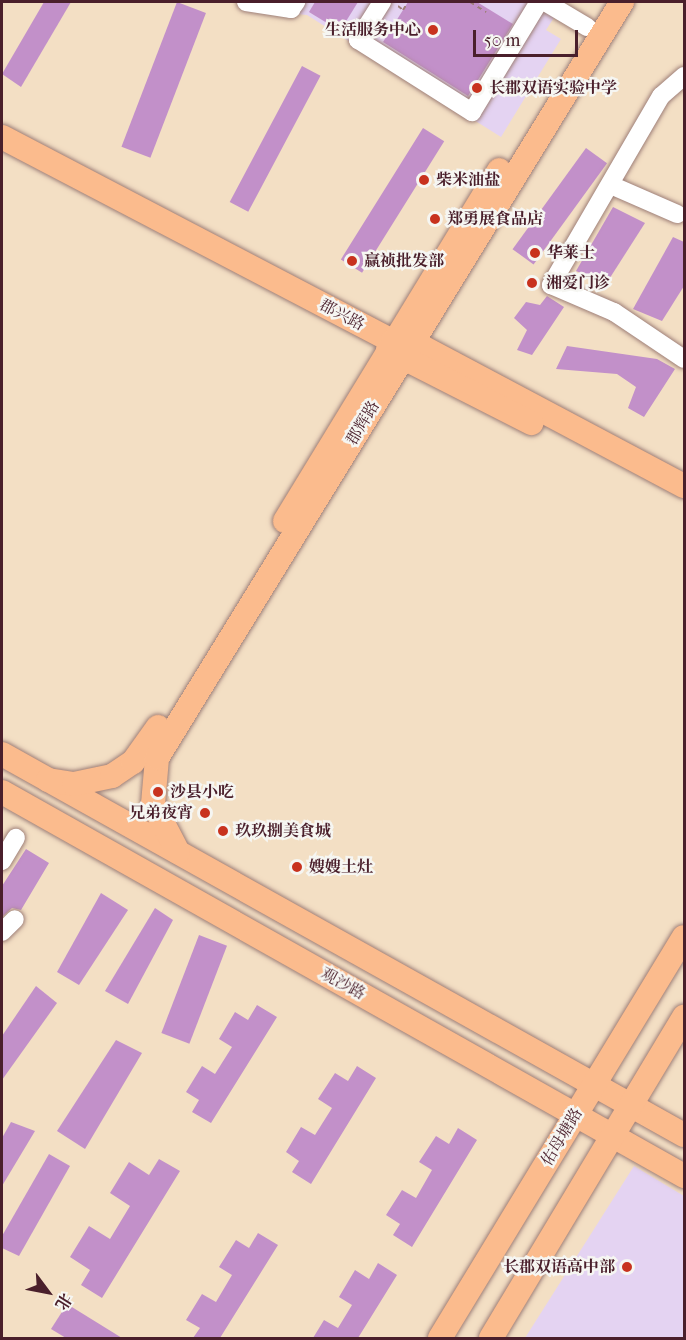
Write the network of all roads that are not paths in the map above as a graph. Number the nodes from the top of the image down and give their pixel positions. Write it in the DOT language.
graph roads {
  1 [pos="246,2"];
  2 [pos="296,2"];
  3 [pos="539,2"];
  4 [pos="545,2"];
  5 [pos="603,2"];
  6 [pos="622,2"];
  7 [pos="390,4"];
  8 [pos="587,27"];
  9 [pos="684,76"];
  10 [pos="2,137"];
  11 [pos="2,153"];
  12 [pos="613,186"];
  13 [pos="682,211"];
  14 [pos="399,348"];
  15 [pos="684,358"];
  16 [pos="684,486"];
  17 [pos="684,503"];
  18 [pos="2,754"];
  19 [pos="48,780"];
  20 [pos="2,792"];
  21 [pos="16,838"];
  22 [pos="178,852"];
  23 [pos="2,861"];
  24 [pos="684,937"];
  25 [pos="684,1017"];
  26 [pos="594,1085"];
  27 [pos="632,1106"];
  28 [pos="575,1115"];
  29 [pos="684,1135"];
  30 [pos="614,1137"];
  31 [pos="684,1176"];
  32 [pos="440,1338"];
  33 [pos="490,1338"];
  1 -- 2 [label="street"];
  3 -- 7 [label="street"];
  4 -- 8 [label="street"];
  5 -- 8 [label="main road, 郡辉路"];
  6 -- 14 [label="main road, 郡辉路"];
  8 -- 14 [label="main road, 郡辉路"];
  9 -- 12 [label="street"];
  10 -- 14 [label="main road, 郡兴路"];
  11 -- 14 [label="main road, 郡兴路"];
  12 -- 13 [label="street"];
  12 -- 15 [label="street"];
  14 -- 16 [label="main road, 郡兴路"];
  14 -- 17 [label="main road, 郡兴路"];
  14 -- 19 [label="main road, 郡辉路"];
  14 -- 22 [label="main road, 郡辉路"];
  18 -- 19 [label="main road"];
  19 -- 22 [label="main road"];
  20 -- 28 [label="main road, 观沙路"];
  21 -- 23 [label="street"];
  22 -- 26 [label="main road"];
  24 -- 26 [label="main road, 佑母塘路"];
  25 -- 27 [label="main road"];
  26 -- 27 [label="main road"];
  26 -- 28 [label="main road, 佑母塘路"];
  27 -- 29 [label="main road"];
  27 -- 30 [label="main road"];
  28 -- 30 [label="main road, 观沙路"];
  28 -- 32 [label="main road, 佑母塘路"];
  30 -- 31 [label="main road, 观沙路"];
  30 -- 33 [label="main road"];
}
